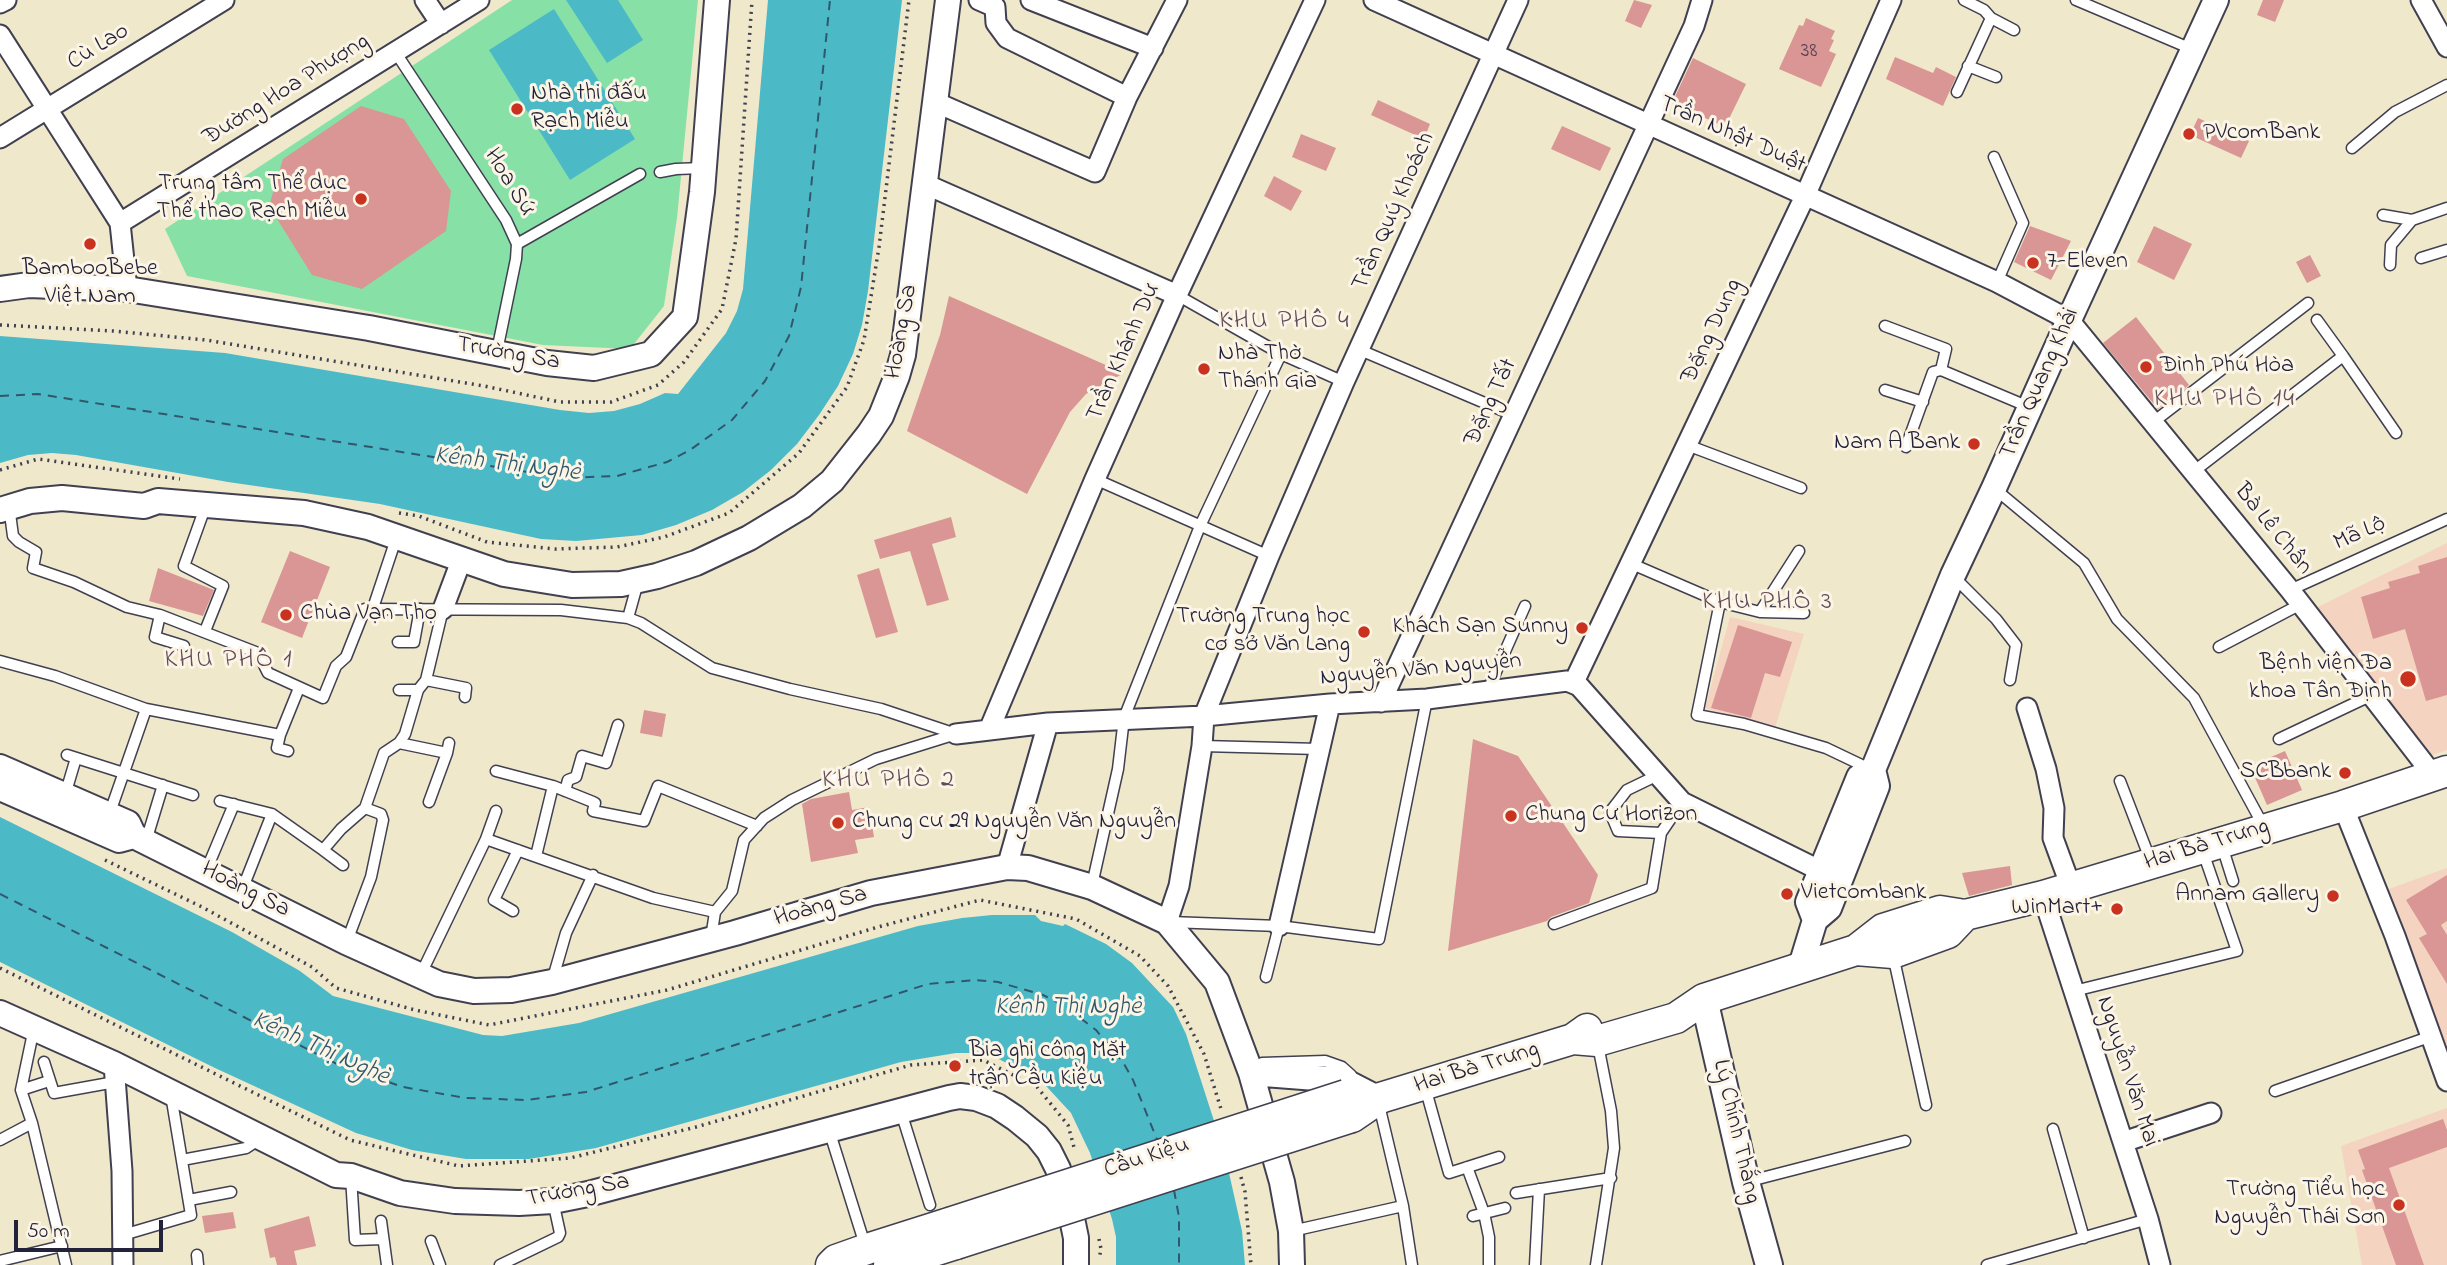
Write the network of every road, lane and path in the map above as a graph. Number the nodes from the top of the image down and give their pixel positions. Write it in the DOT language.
graph roads {
  1 [pos="6,0"];
  2 [pos="224,0"];
  3 [pos="425,0"];
  4 [pos="479,0"];
  5 [pos="717,0"];
  6 [pos="752,0"];
  7 [pos="909,0"];
  8 [pos="948,0"];
  9 [pos="1031,0"];
  10 [pos="1177,0"];
  11 [pos="1315,0"];
  12 [pos="1374,0"];
  13 [pos="1518,0"];
  14 [pos="1702,0"];
  15 [pos="1891,0"];
  16 [pos="1964,0"];
  17 [pos="2076,0"];
  18 [pos="2216,0"];
  19 [pos="2421,0"];
  20 [pos="0,3"];
  21 [pos="992,3"];
  22 [pos="1991,18"];
  23 [pos="441,24"];
  24 [pos="2014,30"];
  25 [pos="0,35"];
  26 [pos="2447,47"];
  27 [pos="1153,48"];
  28 [pos="2194,51"];
  29 [pos="396,53"];
  30 [pos="1494,54"];
  31 [pos="1968,66"];
  32 [pos="1996,77"];
  33 [pos="2447,85"];
  34 [pos="1956,92"];
  35 [pos="1127,97"];
  36 [pos="935,102"];
  37 [pos="47,109"];
  38 [pos="1647,124"];
  39 [pos="0,138"];
  40 [pos="2352,148"];
  41 [pos="1994,157"];
  42 [pos="704,167"];
  43 [pos="660,172"];
  44 [pos="640,174"];
  45 [pos="925,184"];
  46 [pos="1805,196"];
  47 [pos="2447,208"];
  48 [pos="2383,215"];
  49 [pos="2412,220"];
  50 [pos="120,223"];
  51 [pos="517,244"];
  52 [pos="2447,250"];
  53 [pos="2421,258"];
  54 [pos="2390,265"];
  55 [pos="1997,282"];
  56 [pos="0,289"];
  57 [pos="127,289"];
  58 [pos="1177,295"];
  59 [pos="2308,303"];
  60 [pos="2069,320"];
  61 [pos="2317,320"];
  62 [pos="0,325"];
  63 [pos="1885,326"];
  64 [pos="1360,350"];
  65 [pos="1281,354"];
  66 [pos="497,355"];
  67 [pos="2343,356"];
  68 [pos="1941,370"];
  69 [pos="1344,382"];
  70 [pos="1885,390"];
  71 [pos="1923,402"];
  72 [pos="2029,408"];
  73 [pos="1513,415"];
  74 [pos="2152,423"];
  75 [pos="2396,433"];
  76 [pos="1687,445"];
  77 [pos="1906,447"];
  78 [pos="0,470"];
  79 [pos="2193,472"];
  80 [pos="192,480"];
  81 [pos="1095,480"];
  82 [pos="1801,488"];
  83 [pos="1994,488"];
  84 [pos="3,503"];
  85 [pos="206,505"];
  86 [pos="393,512"];
  87 [pos="2447,519"];
  88 [pos="1200,526"];
  89 [pos="397,537"];
  90 [pos="1799,551"];
  91 [pos="1269,556"];
  92 [pos="461,561"];
  93 [pos="1632,564"];
  94 [pos="1953,575"];
  95 [pos="639,580"];
  96 [pos="2295,597"];
  97 [pos="1720,602"];
  98 [pos="1525,606"];
  99 [pos="373,608"];
  100 [pos="421,608"];
  101 [pos="443,609"];
  102 [pos="1759,612"];
  103 [pos="1804,613"];
  104 [pos="160,615"];
  105 [pos="628,618"];
  106 [pos="205,631"];
  107 [pos="398,642"];
  108 [pos="184,646"];
  109 [pos="2219,647"];
  110 [pos="0,661"];
  111 [pos="426,680"];
  112 [pos="2010,680"];
  113 [pos="1574,682"];
  114 [pos="299,688"];
  115 [pos="399,690"];
  116 [pos="418,690"];
  117 [pos="1488,691"];
  118 [pos="2372,695"];
  119 [pos="466,698"];
  120 [pos="1427,699"];
  121 [pos="1381,702"];
  122 [pos="1330,704"];
  123 [pos="2027,708"];
  124 [pos="146,709"];
  125 [pos="1204,716"];
  126 [pos="1124,718"];
  127 [pos="1048,723"];
  128 [pos="618,724"];
  129 [pos="989,730"];
  130 [pos="956,734"];
  131 [pos="280,736"];
  132 [pos="2279,739"];
  133 [pos="400,743"];
  134 [pos="1202,746"];
  135 [pos="1319,749"];
  136 [pos="288,751"];
  137 [pos="0,767"];
  138 [pos="1872,770"];
  139 [pos="496,771"];
  140 [pos="124,773"];
  141 [pos="2440,773"];
  142 [pos="1658,775"];
  143 [pos="2120,781"];
  144 [pos="163,785"];
  145 [pos="553,786"];
  146 [pos="0,788"];
  147 [pos="565,791"];
  148 [pos="193,794"];
  149 [pos="64,796"];
  150 [pos="220,801"];
  151 [pos="429,802"];
  152 [pos="1682,802"];
  153 [pos="234,804"];
  154 [pos="2343,806"];
  155 [pos="365,808"];
  156 [pos="496,811"];
  157 [pos="272,814"];
  158 [pos="106,824"];
  159 [pos="757,826"];
  160 [pos="2265,828"];
  161 [pos="1661,833"];
  162 [pos="140,838"];
  163 [pos="486,839"];
  164 [pos="2211,846"];
  165 [pos="323,850"];
  166 [pos="518,850"];
  167 [pos="536,856"];
  168 [pos="102,858"];
  169 [pos="2151,863"];
  170 [pos="342,865"];
  171 [pos="1007,867"];
  172 [pos="1821,871"];
  173 [pos="206,872"];
  174 [pos="593,875"];
  175 [pos="2233,881"];
  176 [pos="1092,887"];
  177 [pos="2071,887"];
  178 [pos="242,890"];
  179 [pos="2043,896"];
  180 [pos="513,911"];
  181 [pos="715,912"];
  182 [pos="1965,915"];
  183 [pos="1815,920"];
  184 [pos="1167,922"];
  185 [pos="1554,924"];
  186 [pos="1279,926"];
  187 [pos="711,938"];
  188 [pos="346,942"];
  189 [pos="1856,950"];
  190 [pos="1892,953"];
  191 [pos="0,968"];
  192 [pos="1800,969"];
  193 [pos="420,977"];
  194 [pos="1266,977"];
  195 [pos="552,982"];
  196 [pos="2074,991"];
  197 [pos="1704,999"];
  198 [pos="13,1022"];
  199 [pos="2429,1037"];
  200 [pos="1585,1040"];
  201 [pos="44,1062"];
  202 [pos="1249,1068"];
  203 [pos="114,1073"];
  204 [pos="49,1081"];
  205 [pos="2447,1081"];
  206 [pos="1424,1085"];
  207 [pos="21,1090"];
  208 [pos="2276,1091"];
  209 [pos="170,1093"];
  210 [pos="1367,1100"];
  211 [pos="1926,1105"];
  212 [pos="900,1111"];
  213 [pos="2211,1113"];
  214 [pos="1223,1117"];
  215 [pos="32,1123"];
  216 [pos="2053,1129"];
  217 [pos="829,1130"];
  218 [pos="261,1138"];
  219 [pos="0,1140"];
  220 [pos="1905,1141"];
  221 [pos="2123,1142"];
  222 [pos="1499,1157"];
  223 [pos="182,1160"];
  224 [pos="1079,1163"];
  225 [pos="1238,1167"];
  226 [pos="1467,1167"];
  227 [pos="351,1176"];
  228 [pos="1611,1178"];
  229 [pos="1746,1182"];
  230 [pos="1539,1189"];
  231 [pos="231,1192"];
  232 [pos="1516,1193"];
  233 [pos="188,1200"];
  234 [pos="553,1201"];
  235 [pos="1403,1206"];
  236 [pos="1505,1208"];
  237 [pos="1484,1213"];
  238 [pos="1473,1216"];
  239 [pos="2148,1219"];
  240 [pos="382,1221"];
  241 [pos="1292,1231"];
  242 [pos="123,1235"];
  243 [pos="1099,1237"];
  244 [pos="939,1238"];
  245 [pos="2084,1238"];
  246 [pos="382,1239"];
  247 [pos="431,1241"];
  248 [pos="62,1246"];
  249 [pos="878,1257"];
  250 [pos="0,1261"];
  251 [pos="66,1265"];
  252 [pos="123,1265"];
  253 [pos="387,1265"];
  254 [pos="440,1265"];
  255 [pos="500,1265"];
  256 [pos="831,1265"];
  257 [pos="1076,1265"];
  258 [pos="1098,1265"];
  259 [pos="1251,1265"];
  260 [pos="1292,1265"];
  261 [pos="1412,1265"];
  262 [pos="1489,1265"];
  263 [pos="1535,1265"];
  264 [pos="1596,1265"];
  265 [pos="1769,1265"];
  266 [pos="1987,1265"];
  267 [pos="2160,1265"];
  1 -- 20 [label="street"];
  2 -- 37 [label="street, Cù Lao"];
  3 -- 23 [label="street"];
  4 -- 23 [label="street, Đường Hoa Phượng"];
  5 -- 42 [label="street, Trường Sa"];
  6 -- 62 [label="path"];
  7 -- 86 [label="path"];
  8 -- 36 [label="street, Hoàng Sa"];
  9 -- 27 [label="street"];
  10 -- 27 [label="street"];
  11 -- 58 [label="street, Trần Khánh Dư"];
  12 -- 30 [label="street, Trần Nhật Duật"];
  13 -- 30 [label="street, Trần Quý Khoách"];
  14 -- 38 [label="street, Ðặng Tất"];
  15 -- 46 [label="street, Đặng Dung"];
  16 -- 22 [label="lane"];
  17 -- 28 [label="lane"];
  18 -- 28 [label="street, Trần Quang Khải"];
  19 -- 26 [label="street"];
  21 -- 35 [label="street"];
  22 -- 24 [label="lane"];
  22 -- 31 [label="lane"];
  23 -- 29 [label="street, Đường Hoa Phượng"];
  25 -- 37 [label="street"];
  27 -- 35 [label="street"];
  28 -- 60 [label="street, Trần Quang Khải"];
  29 -- 50 [label="street, Đường Hoa Phượng"];
  29 -- 51 [label="lane, Hoa Sứ"];
  30 -- 38 [label="street, Trần Nhật Duật"];
  30 -- 64 [label="street, Trần Quý Khoách"];
  31 -- 32 [label="lane"];
  31 -- 34 [label="lane"];
  33 -- 40 [label="lane"];
  35 -- 36 [label="street"];
  36 -- 45 [label="street, Hoàng Sa"];
  37 -- 39 [label="street, Cù Lao"];
  37 -- 50 [label="street"];
  38 -- 46 [label="street, Trần Nhật Duật"];
  38 -- 73 [label="street, Ðặng Tất"];
  41 -- 55 [label="lane"];
  42 -- 43 [label="lane"];
  42 -- 66 [label="street, Trường Sa"];
  44 -- 51 [label="lane"];
  45 -- 58 [label="street"];
  45 -- 95 [label="street, Hoàng Sa"];
  46 -- 55 [label="street, Trần Nhật Duật"];
  46 -- 76 [label="street, Đặng Dung"];
  47 -- 49 [label="lane"];
  48 -- 49 [label="lane"];
  49 -- 54 [label="lane"];
  50 -- 57 [label="street"];
  51 -- 66 [label="lane, Hoa Sứ"];
  52 -- 53 [label="lane"];
  55 -- 60 [label="street, Trần Nhật Duật"];
  56 -- 57 [label="street, Trường Sa"];
  57 -- 66 [label="street, Trường Sa"];
  58 -- 65 [label="lane"];
  58 -- 81 [label="street, Trần Khánh Dư"];
  59 -- 74 [label="lane"];
  60 -- 72 [label="street, Trần Quang Khải"];
  60 -- 74 [label="street, Bà Lê Chân"];
  61 -- 67 [label="lane"];
  63 -- 68 [label="lane"];
  64 -- 69 [label="street, Trần Quý Khoách"];
  64 -- 73 [label="lane"];
  65 -- 69 [label="lane"];
  65 -- 88 [label="lane"];
  67 -- 75 [label="lane"];
  67 -- 79 [label="lane"];
  68 -- 71 [label="lane"];
  68 -- 72 [label="lane"];
  69 -- 91 [label="street, Trần Quý Khoách"];
  70 -- 71 [label="lane"];
  71 -- 77 [label="lane"];
  72 -- 83 [label="street, Trần Quang Khải"];
  73 -- 121 [label="street, Ðặng Tất"];
  74 -- 79 [label="street, Bà Lê Chân"];
  76 -- 82 [label="lane"];
  76 -- 93 [label="street, Đặng Dung"];
  78 -- 80 [label="path"];
  79 -- 96 [label="street, Bà Lê Chân"];
  81 -- 88 [label="lane"];
  81 -- 129 [label="street, Trần Khánh Dư"];
  83 -- 94 [label="street, Trần Quang Khải"];
  83 -- 160 [label="lane"];
  84 -- 85 [label="street, Hoàng Sa"];
  84 -- 104 [label="lane"];
  85 -- 89 [label="street, Hoàng Sa"];
  85 -- 106 [label="lane"];
  87 -- 96 [label="lane, Mã Lộ"];
  88 -- 91 [label="lane"];
  88 -- 126 [label="lane"];
  89 -- 92 [label="street, Hoàng Sa"];
  89 -- 99 [label="lane"];
  90 -- 102 [label="lane"];
  91 -- 125 [label="street, Trần Quý Khoách"];
  92 -- 95 [label="street, Hoàng Sa"];
  92 -- 101 [label="street"];
  93 -- 97 [label="lane"];
  93 -- 113 [label="street, Đặng Dung"];
  94 -- 112 [label="lane"];
  94 -- 138 [label="street, Trần Quang Khải"];
  95 -- 105 [label="lane"];
  96 -- 109 [label="lane, Mã Lộ"];
  96 -- 118 [label="street, Bà Lê Chân"];
  97 -- 102 [label="lane"];
  97 -- 138 [label="lane"];
  98 -- 117 [label="lane"];
  99 -- 100 [label="lane"];
  99 -- 114 [label="lane"];
  100 -- 101 [label="lane"];
  100 -- 107 [label="lane"];
  101 -- 105 [label="lane"];
  101 -- 111 [label="lane"];
  102 -- 103 [label="lane"];
  104 -- 106 [label="lane"];
  104 -- 108 [label="lane"];
  105 -- 130 [label="lane"];
  106 -- 114 [label="lane"];
  110 -- 124 [label="lane"];
  111 -- 116 [label="lane"];
  111 -- 119 [label="lane"];
  113 -- 117 [label="street, Nguyễn Văn Nguyễn"];
  113 -- 142 [label="street"];
  114 -- 131 [label="lane"];
  115 -- 116 [label="lane"];
  116 -- 133 [label="lane"];
  117 -- 120 [label="street, Nguyễn Văn Nguyễn"];
  118 -- 132 [label="lane"];
  118 -- 141 [label="street, Bà Lê Chân"];
  120 -- 121 [label="street, Nguyễn Văn Nguyễn"];
  120 -- 186 [label="lane"];
  121 -- 122 [label="street, Nguyễn Văn Nguyễn"];
  122 -- 125 [label="street, Nguyễn Văn Nguyễn"];
  122 -- 135 [label="street"];
  123 -- 177 [label="street"];
  124 -- 131 [label="lane"];
  124 -- 140 [label="lane"];
  125 -- 126 [label="street, Nguyễn Văn Nguyễn"];
  125 -- 134 [label="street, Trần Quý Khoách"];
  126 -- 127 [label="street, Nguyễn Văn Nguyễn"];
  126 -- 176 [label="lane"];
  127 -- 129 [label="street, Nguyễn Văn Nguyễn"];
  127 -- 171 [label="street"];
  128 -- 147 [label="lane"];
  129 -- 130 [label="street, Nguyễn Văn Nguyễn"];
  130 -- 159 [label="lane"];
  131 -- 136 [label="lane"];
  133 -- 151 [label="lane"];
  133 -- 155 [label="lane"];
  134 -- 135 [label="lane"];
  134 -- 184 [label="street, Trần Quý Khoách"];
  135 -- 186 [label="street"];
  137 -- 149 [label="street, Hoàng Sa"];
  138 -- 172 [label="street, Trần Quang Khải"];
  138 -- 183 [label="street, Trần Quang Khải"];
  139 -- 145 [label="lane"];
  140 -- 144 [label="lane"];
  140 -- 149 [label="lane"];
  140 -- 158 [label="lane"];
  141 -- 154 [label="main road, Hai Bà Trưng"];
  142 -- 152 [label="street"];
  142 -- 161 [label="lane"];
  143 -- 169 [label="lane"];
  144 -- 148 [label="lane"];
  144 -- 162 [label="lane"];
  145 -- 147 [label="lane"];
  145 -- 167 [label="lane"];
  146 -- 158 [label="street, Hoàng Sa"];
  147 -- 159 [label="lane"];
  149 -- 158 [label="street, Hoàng Sa"];
  150 -- 153 [label="lane"];
  152 -- 161 [label="lane"];
  152 -- 172 [label="street"];
  153 -- 157 [label="lane"];
  153 -- 173 [label="lane"];
  154 -- 160 [label="main road, Hai Bà Trưng"];
  154 -- 199 [label="street"];
  155 -- 165 [label="lane"];
  155 -- 188 [label="lane"];
  156 -- 163 [label="lane"];
  157 -- 165 [label="lane"];
  157 -- 178 [label="lane"];
  158 -- 162 [label="street, Hoàng Sa"];
  159 -- 181 [label="lane"];
  160 -- 164 [label="main road, Hai Bà Trưng"];
  161 -- 185 [label="lane"];
  162 -- 173 [label="street, Hoàng Sa"];
  163 -- 166 [label="lane"];
  163 -- 193 [label="lane"];
  164 -- 169 [label="main road, Hai Bà Trưng"];
  164 -- 175 [label="lane"];
  164 -- 196 [label="lane"];
  165 -- 170 [label="lane"];
  166 -- 167 [label="lane"];
  166 -- 180 [label="lane"];
  167 -- 174 [label="lane"];
  168 -- 214 [label="path"];
  169 -- 177 [label="main road, Hai Bà Trưng"];
  171 -- 176 [label="street, Hoàng Sa"];
  171 -- 187 [label="street, Hoàng Sa"];
  172 -- 183 [label="street, Trần Quang Khải"];
  173 -- 178 [label="street, Hoàng Sa"];
  174 -- 181 [label="lane"];
  174 -- 195 [label="lane"];
  176 -- 184 [label="street, Hoàng Sa"];
  177 -- 179 [label="main road, Hai Bà Trưng"];
  178 -- 188 [label="street, Hoàng Sa"];
  179 -- 182 [label="main road, Hai Bà Trưng"];
  179 -- 196 [label="street, Nguyễn Văn Mai"];
  181 -- 187 [label="lane"];
  182 -- 189 [label="main road, Hai Bà Trưng"];
  182 -- 190 [label="main road, Hai Bà Trưng"];
  183 -- 192 [label="street, Trần Quang Khải"];
  184 -- 186 [label="lane"];
  184 -- 202 [label="street, Hoàng Sa"];
  186 -- 194 [label="lane"];
  187 -- 195 [label="street, Hoàng Sa"];
  188 -- 193 [label="street, Hoàng Sa"];
  189 -- 190 [label="main road, Hai Bà Trưng"];
  189 -- 192 [label="main road, Hai Bà Trưng"];
  190 -- 211 [label="lane"];
  191 -- 224 [label="path"];
  192 -- 197 [label="main road, Hai Bà Trưng"];
  193 -- 195 [label="street, Hoàng Sa"];
  196 -- 221 [label="street, Nguyễn Văn Mai"];
  197 -- 200 [label="main road, Hai Bà Trưng"];
  197 -- 229 [label="main road, Lý Chính Thắng"];
  198 -- 203 [label="street, Trường Sa"];
  198 -- 207 [label="lane"];
  199 -- 205 [label="street"];
  199 -- 208 [label="lane"];
  200 -- 206 [label="main road, Hai Bà Trưng"];
  200 -- 228 [label="lane"];
  201 -- 204 [label="lane"];
  202 -- 210 [label="street"];
  202 -- 241 [label="street, Hoàng Sa"];
  203 -- 204 [label="lane"];
  203 -- 209 [label="street, Trường Sa"];
  203 -- 242 [label="street"];
  204 -- 207 [label="lane"];
  206 -- 210 [label="main road, Hai Bà Trưng"];
  206 -- 226 [label="lane"];
  207 -- 215 [label="lane"];
  209 -- 218 [label="street, Trường Sa"];
  209 -- 223 [label="lane"];
  210 -- 235 [label="lane"];
  210 -- 244 [label="main road, Cầu Kiệu, bridge"];
  212 -- 217 [label="street, Trường Sa"];
  212 -- 244 [label="lane"];
  212 -- 257 [label="street, Trường Sa"];
  213 -- 221 [label="street"];
  215 -- 219 [label="lane"];
  215 -- 248 [label="lane"];
  216 -- 245 [label="lane"];
  217 -- 234 [label="street, Trường Sa"];
  217 -- 249 [label="lane"];
  218 -- 223 [label="lane"];
  218 -- 227 [label="street, Trường Sa"];
  220 -- 229 [label="lane"];
  221 -- 239 [label="street, Nguyễn Văn Mai"];
  222 -- 226 [label="lane"];
  223 -- 233 [label="lane"];
  225 -- 259 [label="path"];
  226 -- 237 [label="lane"];
  227 -- 234 [label="street, Trường Sa"];
  227 -- 246 [label="lane"];
  228 -- 230 [label="lane"];
  228 -- 264 [label="lane"];
  229 -- 265 [label="main road, Lý Chính Thắng"];
  230 -- 232 [label="lane"];
  230 -- 263 [label="lane"];
  231 -- 233 [label="lane"];
  233 -- 242 [label="lane"];
  234 -- 255 [label="lane"];
  235 -- 241 [label="lane"];
  235 -- 261 [label="lane"];
  236 -- 237 [label="lane"];
  237 -- 238 [label="lane"];
  237 -- 262 [label="lane"];
  239 -- 245 [label="lane"];
  239 -- 267 [label="street, Nguyễn Văn Mai"];
  240 -- 246 [label="lane"];
  241 -- 260 [label="street, Hoàng Sa"];
  242 -- 252 [label="street"];
  243 -- 258 [label="path"];
  244 -- 249 [label="main road, Cầu Kiệu"];
  245 -- 266 [label="lane"];
  246 -- 253 [label="lane"];
  247 -- 254 [label="lane"];
  248 -- 250 [label="lane"];
  248 -- 251 [label="lane"];
  249 -- 256 [label="main road, Cầu Kiệu"];
}
